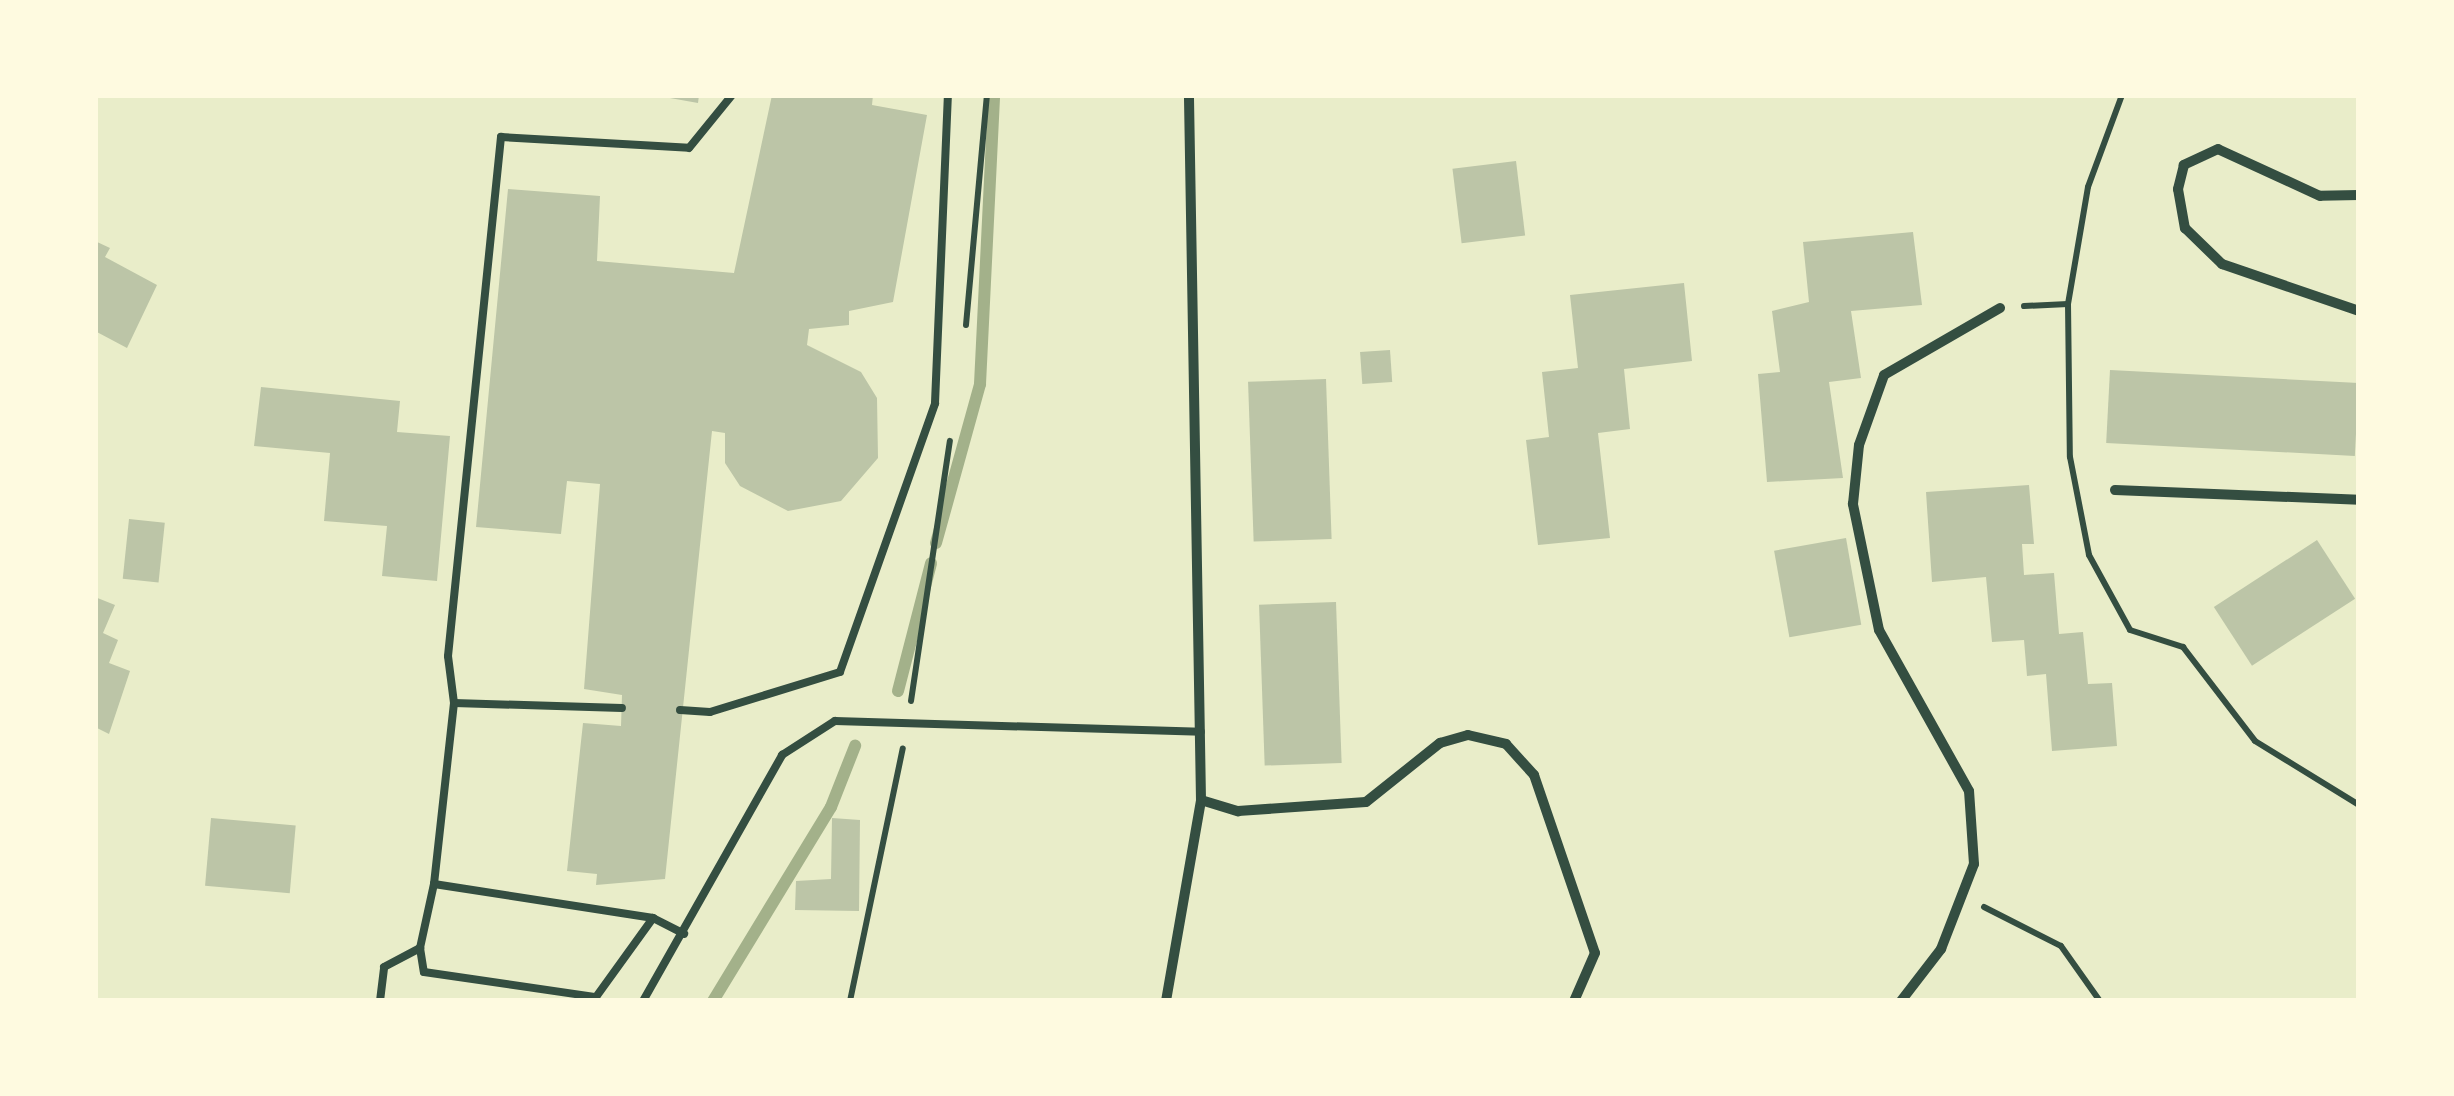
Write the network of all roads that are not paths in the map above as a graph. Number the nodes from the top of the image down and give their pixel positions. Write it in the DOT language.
graph roads {
  1 [pos="732,95"];
  2 [pos="948,95"];
  3 [pos="1189,95"];
  4 [pos="2359,195"];
  5 [pos="2000,308"];
  6 [pos="2359,311"];
  7 [pos="2116,490"];
  8 [pos="2359,500"];
  9 [pos="454,703"];
  10 [pos="622,708"];
  11 [pos="680,710"];
  12 [pos="1202,732"];
  13 [pos="1201,800"];
  14 [pos="434,884"];
  15 [pos="652,918"];
  16 [pos="684,934"];
  17 [pos="420,948"];
  18 [pos="380,1001"];
  19 [pos="643,1001"];
  20 [pos="1166,1001"];
  21 [pos="1574,1001"];
  22 [pos="1901,1001"];
  1 -- 9 [label="lane"];
  2 -- 11 [label="lane"];
  3 -- 12 [label="street"];
  4 -- 6 [label="street"];
  5 -- 22 [label="street"];
  7 -- 8 [label="street"];
  9 -- 10 [label="lane"];
  9 -- 14 [label="lane"];
  12 -- 13 [label="street"];
  12 -- 16 [label="lane"];
  13 -- 20 [label="street"];
  13 -- 21 [label="street"];
  14 -- 15 [label="lane"];
  14 -- 17 [label="lane"];
  15 -- 16 [label="lane"];
  15 -- 17 [label="lane"];
  16 -- 19 [label="lane"];
  17 -- 18 [label="lane"];
}
